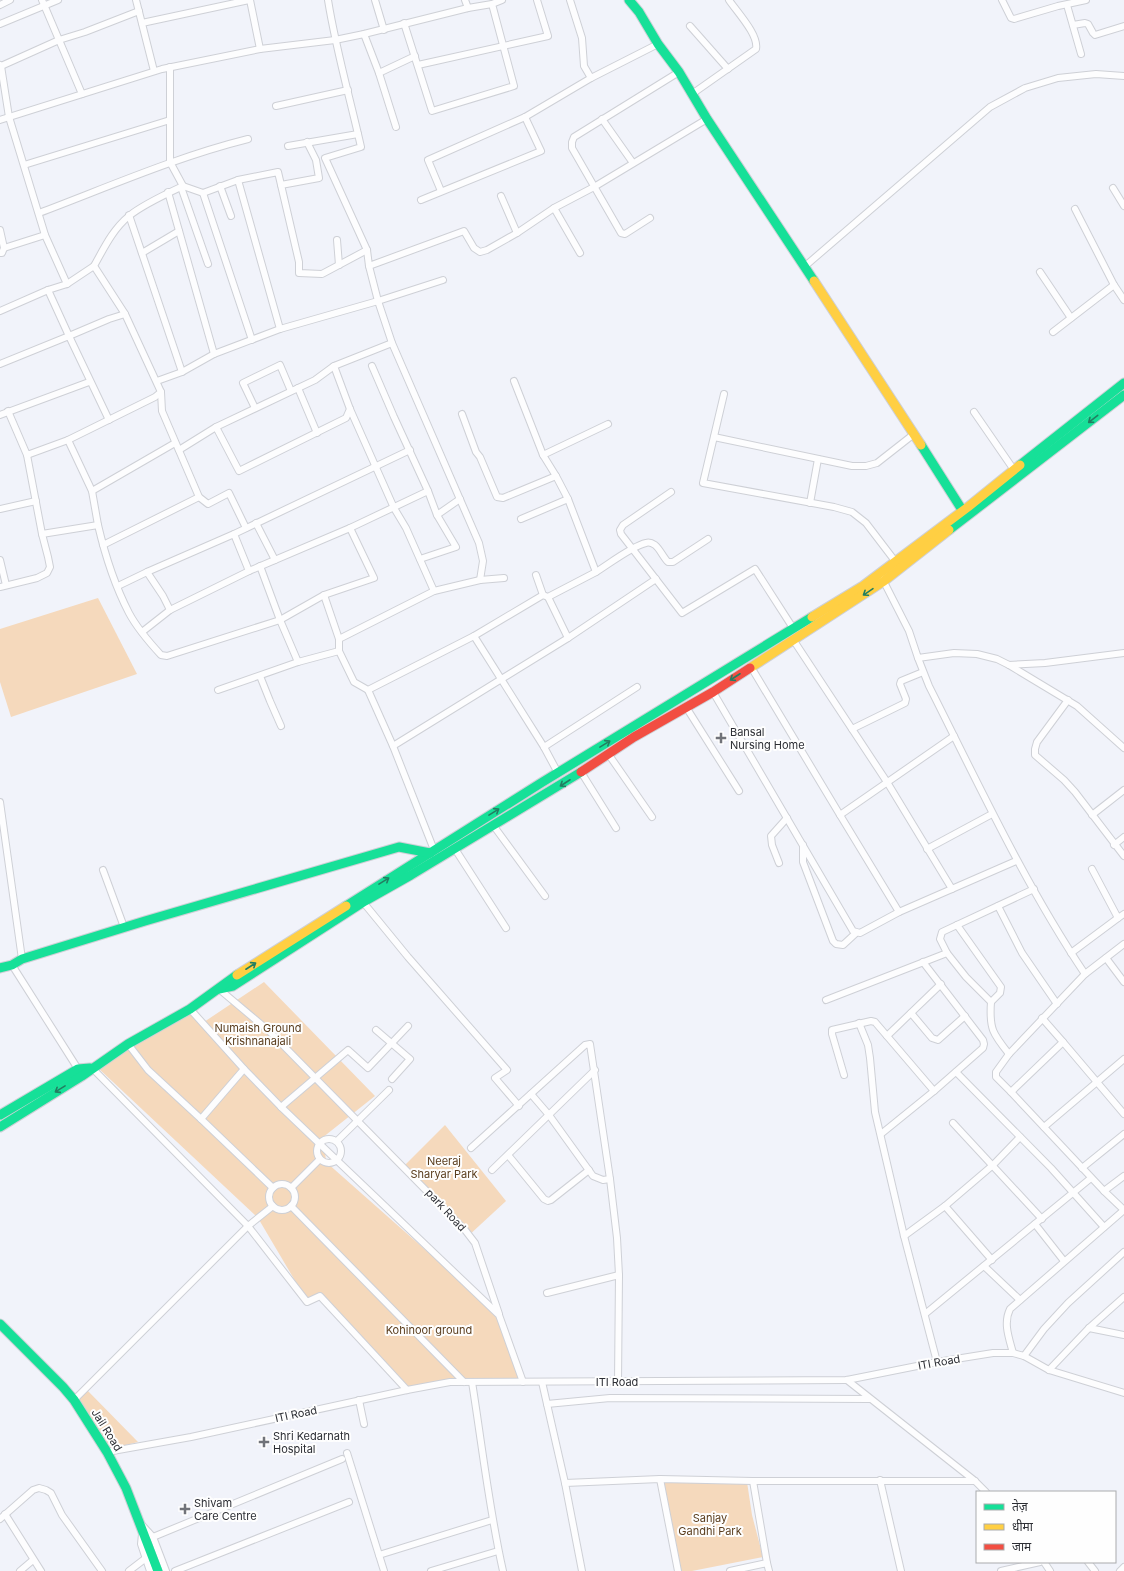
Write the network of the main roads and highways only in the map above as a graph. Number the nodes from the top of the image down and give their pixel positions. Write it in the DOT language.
graph roads {
  1 [pos="629,0"];
  2 [pos="1124,383"];
  3 [pos="1124,395"];
  4 [pos="965,514"];
  5 [pos="881,577"];
  6 [pos="432,851"];
  7 [pos="0,968"];
  8 [pos="219,989"];
  9 [pos="92,1068"];
  10 [pos="0,1115"];
  11 [pos="0,1126"];
  12 [pos="0,1324"];
  13 [pos="158,1571"];
  1 -- 4 [label="main road"];
  2 -- 4 [label="main road"];
  3 -- 4 [label="main road, one-way"];
  4 -- 5 [label="main road"];
  4 -- 5 [label="main road"];
  6 -- 5 [label="main road, one-way"];
  5 -- 8 [label="main road, one-way"];
  6 -- 7 [label="main road"];
  8 -- 6 [label="main road, one-way"];
  8 -- 9 [label="main road"];
  9 -- 10 [label="main road"];
  9 -- 11 [label="main road, one-way"];
  12 -- 13 [label="main road, Jail Road"];
}
